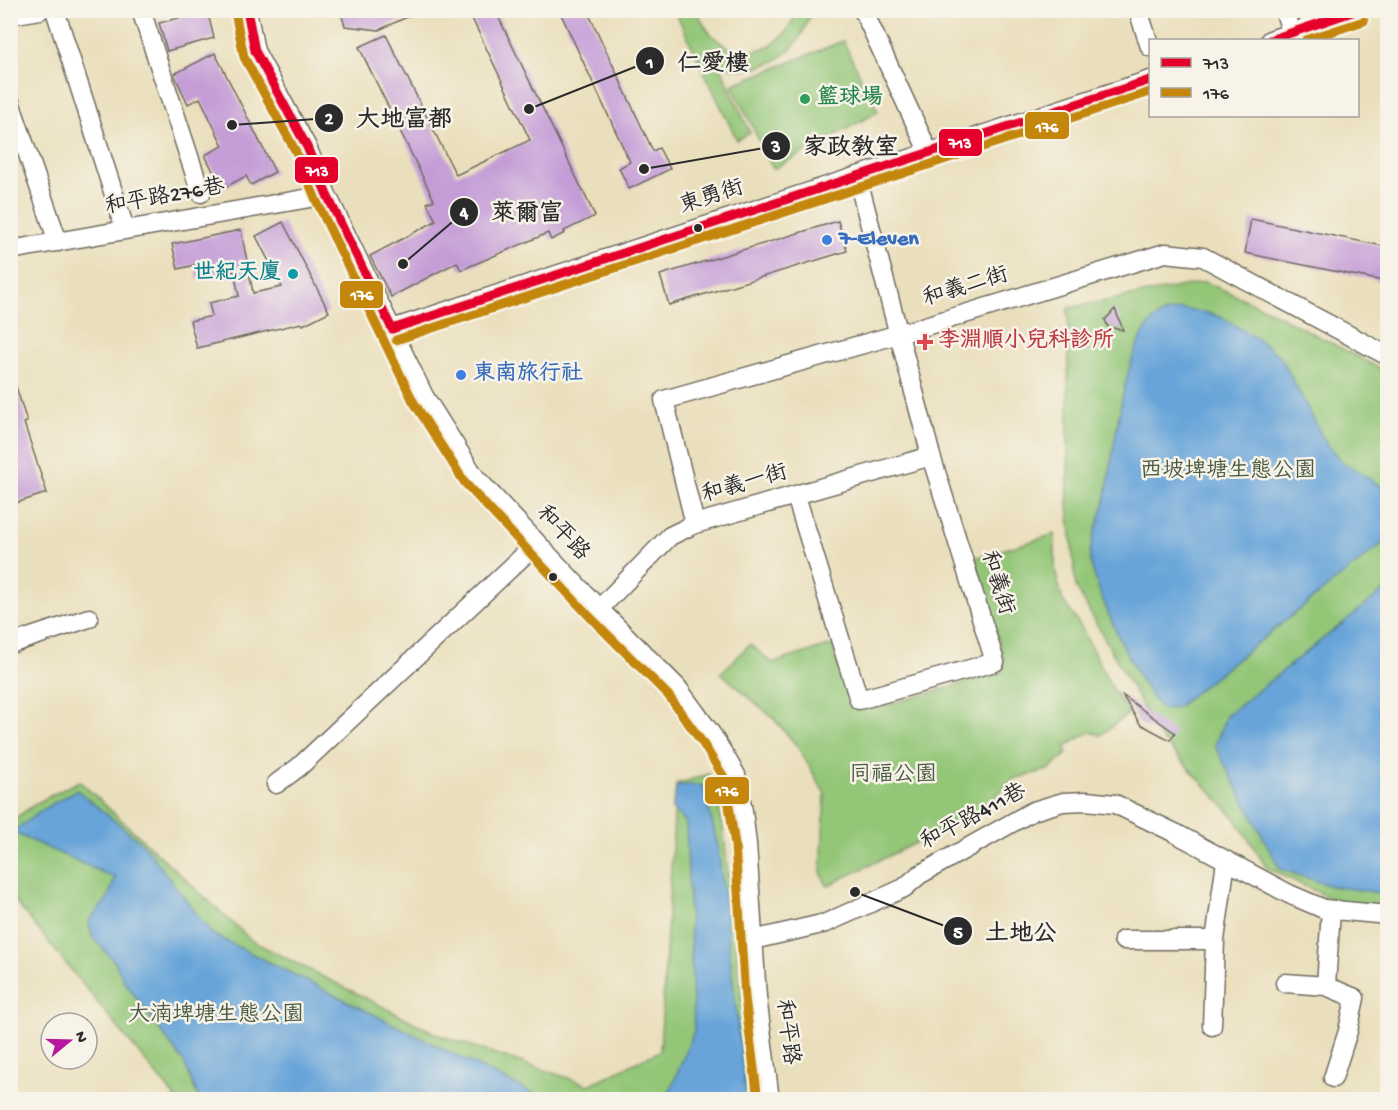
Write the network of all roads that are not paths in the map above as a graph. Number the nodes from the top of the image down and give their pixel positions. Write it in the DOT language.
graph roads {
  1 [pos="40,10"];
  2 [pos="55,10"];
  3 [pos="141,10"];
  4 [pos="247,10"];
  5 [pos="863,10"];
  6 [pos="1138,10"];
  7 [pos="1284,10"];
  8 [pos="1360,10"];
  9 [pos="10,15"];
  10 [pos="1292,33"];
  11 [pos="1273,39"];
  12 [pos="1149,44"];
  13 [pos="1149,80"];
  14 [pos="10,102"];
  15 [pos="929,153"];
  16 [pos="857,176"];
  17 [pos="201,193"];
  18 [pos="327,195"];
  19 [pos="125,229"];
  20 [pos="58,242"];
  21 [pos="10,250"];
  22 [pos="392,329"];
  23 [pos="898,333"];
  24 [pos="1388,356"];
  25 [pos="931,456"];
  26 [pos="796,496"];
  27 [pos="695,524"];
  28 [pos="537,543"];
  29 [pos="599,609"];
  30 [pos="89,618"];
  31 [pos="10,644"];
  32 [pos="276,784"];
  33 [pos="1226,861"];
  34 [pos="1331,910"];
  35 [pos="1388,915"];
  36 [pos="753,940"];
  37 [pos="1123,940"];
  38 [pos="1215,940"];
  39 [pos="1285,983"];
  40 [pos="1326,986"];
  41 [pos="1212,1026"];
  42 [pos="1334,1078"];
  43 [pos="770,1100"];
  1 -- 9 [label="street"];
  2 -- 19 [label="street"];
  3 -- 17 [label="street"];
  4 -- 18 [label="street, 和平路"];
  5 -- 15 [label="street"];
  6 -- 12 [label="street"];
  7 -- 10 [label="street"];
  8 -- 10 [label="street"];
  10 -- 11 [label="street"];
  13 -- 15 [label="street, 東勇街"];
  14 -- 20 [label="street"];
  15 -- 16 [label="street, 東勇街"];
  16 -- 22 [label="street, 東勇街"];
  16 -- 23 [label="street, 和義街"];
  18 -- 19 [label="street, 和平路276巷"];
  18 -- 22 [label="street, 和平路"];
  19 -- 20 [label="street, 和平路276巷"];
  20 -- 21 [label="street, 和平路276巷"];
  22 -- 28 [label="street, 和平路"];
  23 -- 24 [label="street, 和義二街"];
  23 -- 25 [label="street, 和義街"];
  23 -- 27 [label="street, 和義二街"];
  25 -- 26 [label="street, 和義一街"];
  25 -- 26 [label="street, 和義街"];
  26 -- 27 [label="street, 和義一街"];
  27 -- 29 [label="street, 和義一街"];
  28 -- 29 [label="street, 和平路"];
  28 -- 32 [label="street"];
  29 -- 36 [label="street, 和平路"];
  30 -- 31 [label="street"];
  33 -- 34 [label="street, 和平路411巷"];
  33 -- 36 [label="street, 和平路411巷"];
  33 -- 38 [label="street"];
  34 -- 35 [label="street, 和平路411巷"];
  34 -- 40 [label="street"];
  36 -- 43 [label="street, 和平路"];
  37 -- 38 [label="street"];
  38 -- 41 [label="street"];
  39 -- 40 [label="street"];
  40 -- 42 [label="street"];
}
